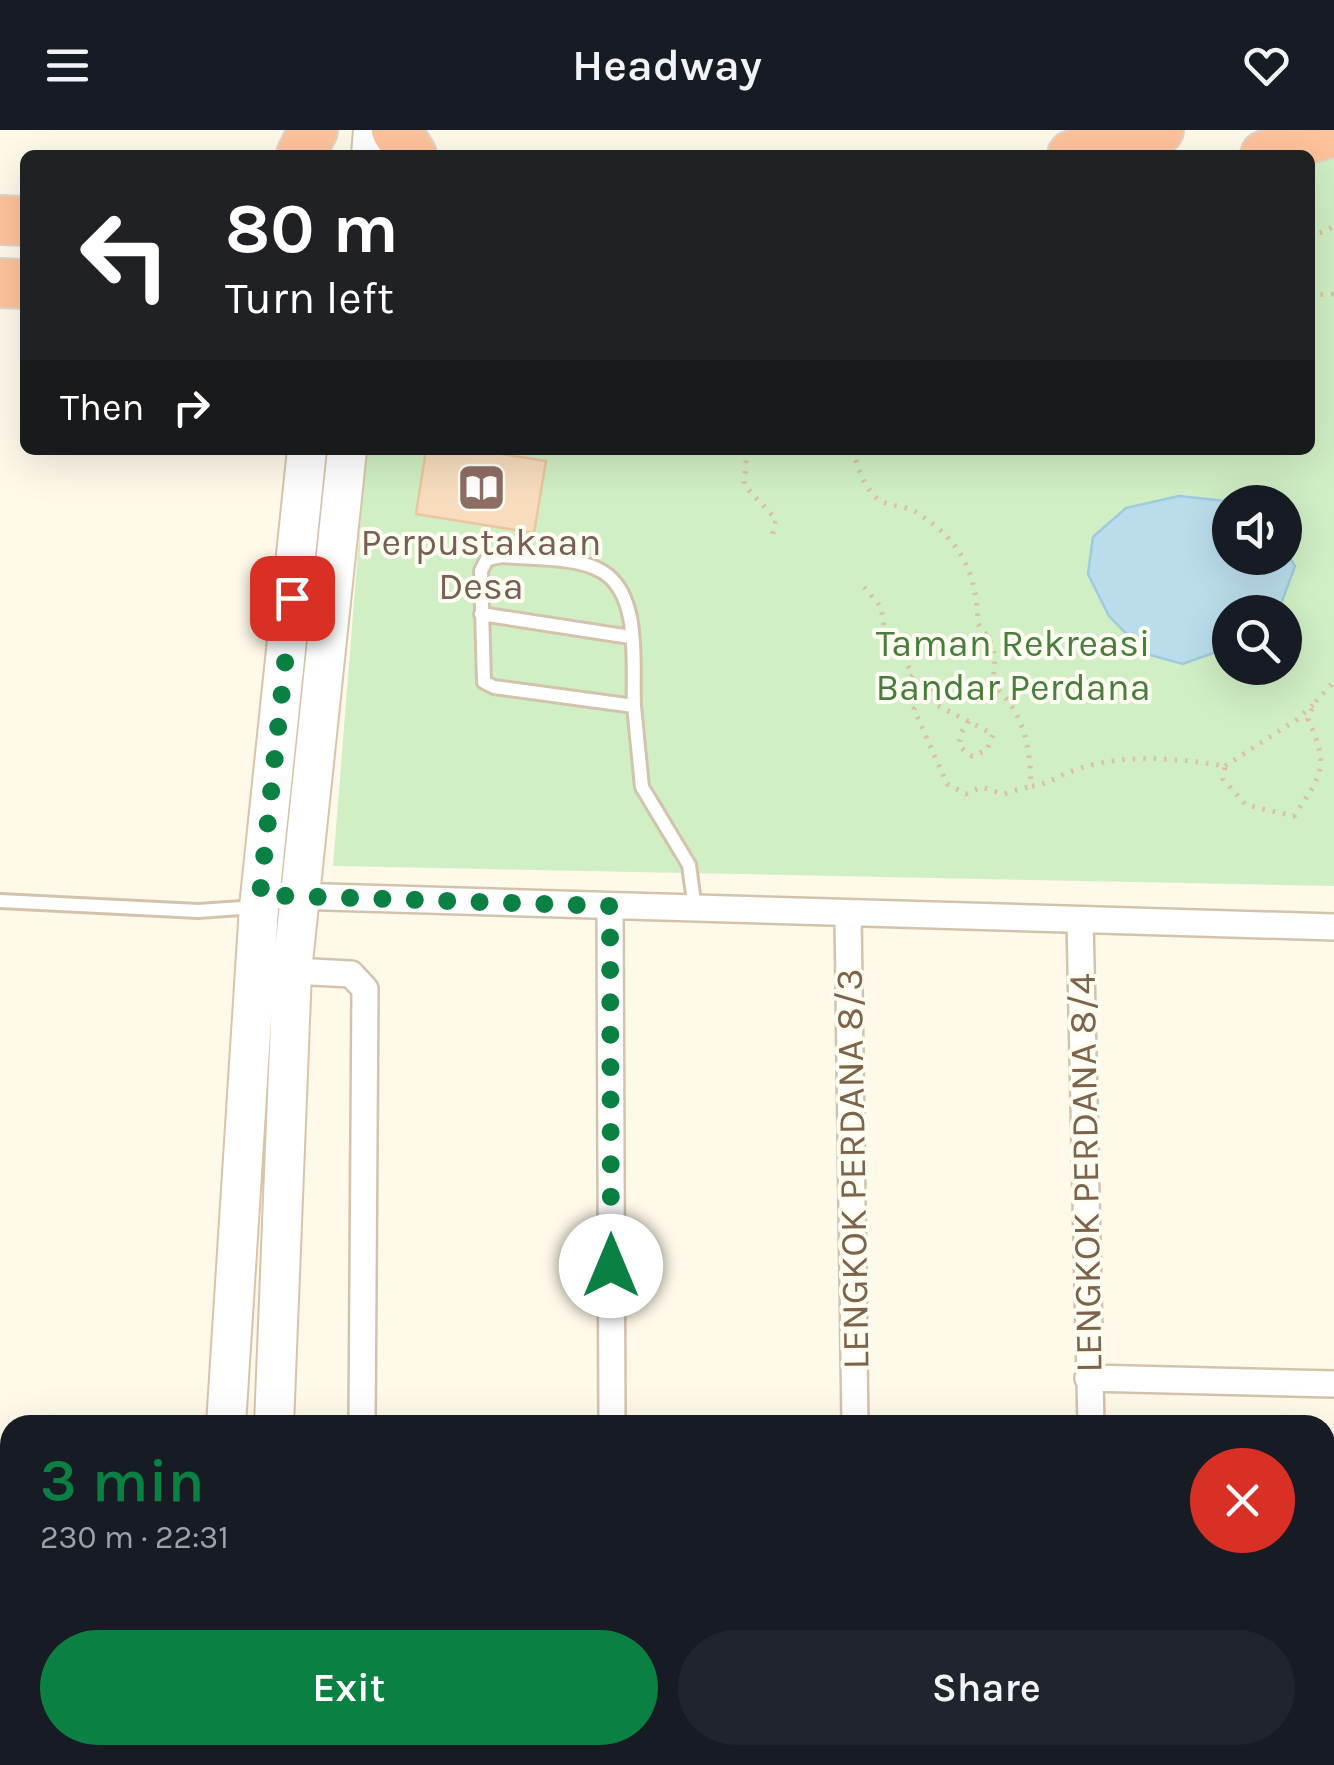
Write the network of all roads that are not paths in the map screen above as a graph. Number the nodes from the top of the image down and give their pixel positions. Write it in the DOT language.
graph roads {
  1 [pos="1160,130"];
  2 [pos="1334,131"];
  3 [pos="1090,150"];
  4 [pos="1280,150"];
  5 [pos="307,455"];
  6 [pos="346,455"];
  7 [pos="481,614"];
  8 [pos="630,637"];
  9 [pos="634,706"];
  10 [pos="298,897"];
  11 [pos="260,901"];
  12 [pos="0,902"];
  13 [pos="610,906"];
  14 [pos="695,909"];
  15 [pos="848,914"];
  16 [pos="1080,920"];
  17 [pos="1334,928"];
  18 [pos="292,971"];
  19 [pos="1088,1378"];
  20 [pos="1334,1384"];
  21 [pos="227,1415"];
  22 [pos="274,1415"];
  23 [pos="362,1415"];
  24 [pos="612,1415"];
  25 [pos="856,1415"];
  26 [pos="1090,1415"];
  1 -- 3 [label="highway"];
  2 -- 4 [label="highway"];
  5 -- 11 [label="street"];
  6 -- 10 [label="street"];
  7 -- 8 [label="lane"];
  7 -- 8 [label="lane"];
  7 -- 9 [label="lane"];
  8 -- 9 [label="lane"];
  9 -- 14 [label="lane"];
  10 -- 11 [label="street"];
  10 -- 13 [label="street"];
  10 -- 18 [label="street"];
  11 -- 12 [label="lane"];
  11 -- 21 [label="street"];
  13 -- 14 [label="street"];
  13 -- 24 [label="street"];
  14 -- 15 [label="street"];
  15 -- 16 [label="street"];
  15 -- 25 [label="street, LENGKOK PERDANA 8/3"];
  16 -- 17 [label="street"];
  16 -- 19 [label="street, LENGKOK PERDANA 8/4"];
  18 -- 22 [label="street"];
  18 -- 23 [label="street"];
  19 -- 20 [label="street"];
  19 -- 26 [label="street, LENGKOK PERDANA 8/4"];
}
